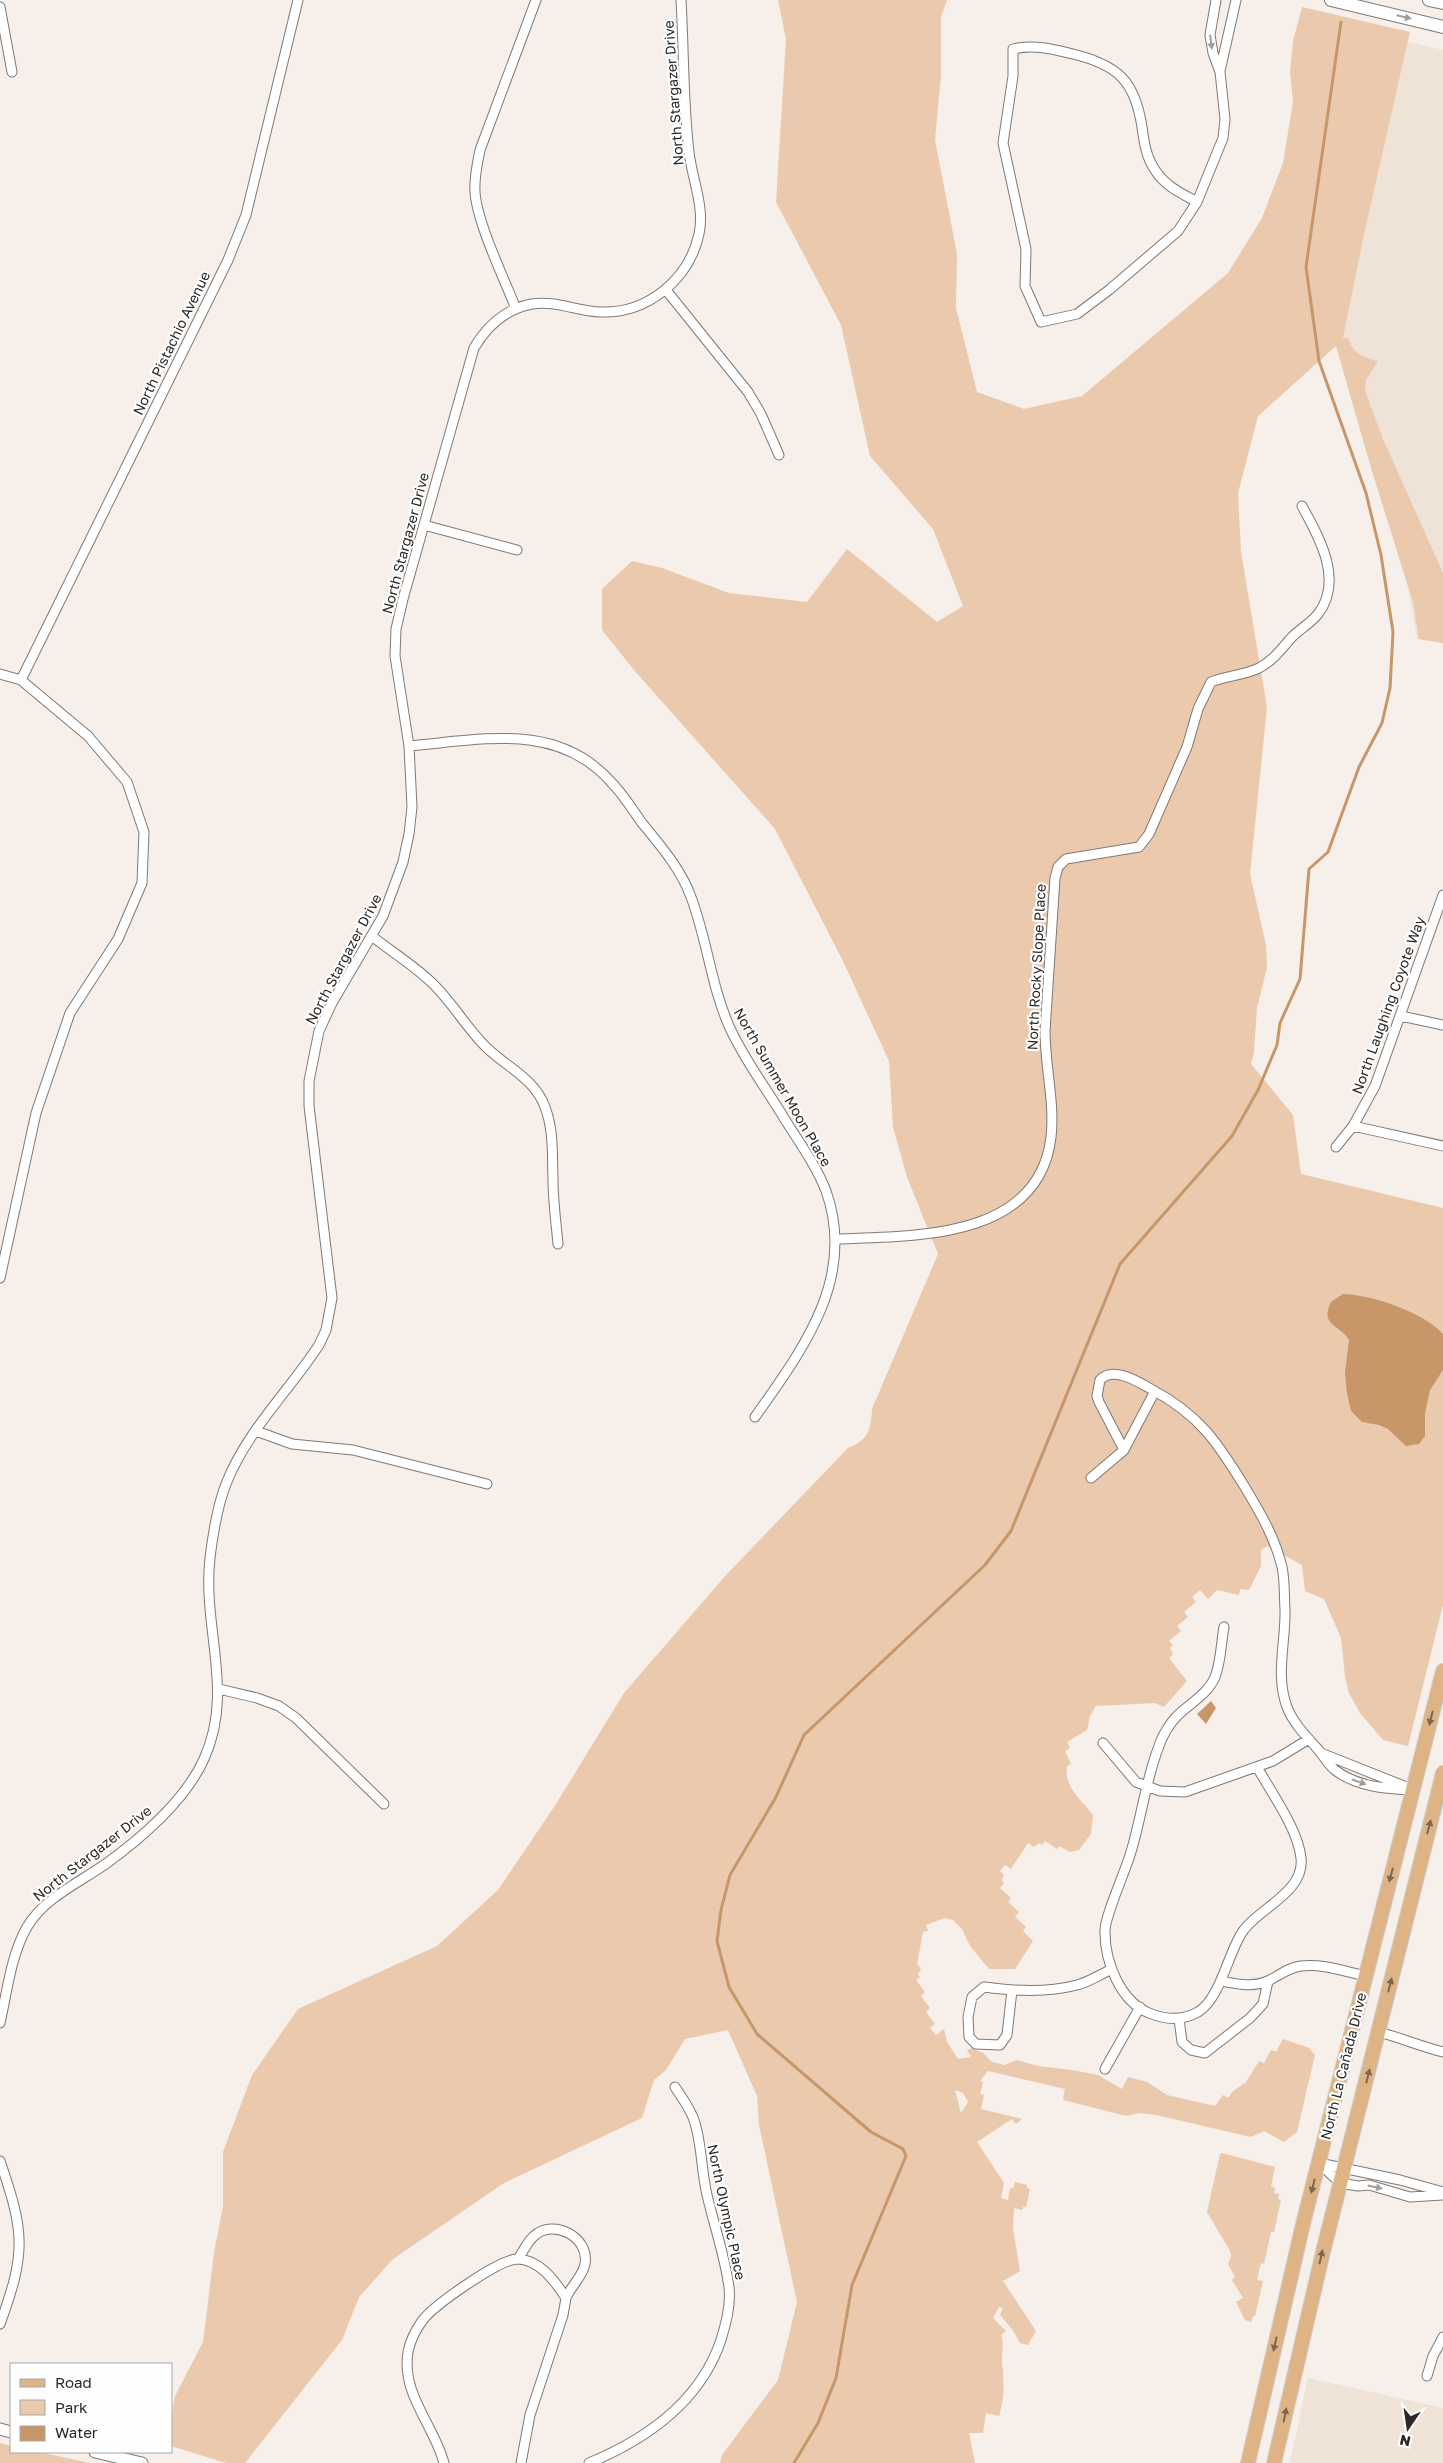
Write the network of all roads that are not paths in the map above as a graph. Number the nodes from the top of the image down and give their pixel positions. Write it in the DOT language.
graph roads {
  1 [pos="298,0"];
  2 [pos="536,0"];
  3 [pos="681,0"];
  4 [pos="1216,0"];
  5 [pos="1236,0"];
  6 [pos="1331,0"];
  7 [pos="1429,0"];
  8 [pos="1443,3"];
  9 [pos="0,7"];
  10 [pos="1443,27"];
  11 [pos="12,72"];
  12 [pos="1220,72"];
  13 [pos="1197,202"];
  14 [pos="666,290"];
  15 [pos="516,309"];
  16 [pos="778,455"];
  17 [pos="1302,506"];
  18 [pos="424,525"];
  19 [pos="517,550"];
  20 [pos="0,674"];
  21 [pos="20,680"];
  22 [pos="410,746"];
  23 [pos="1443,894"];
  24 [pos="1441,906"];
  25 [pos="373,937"];
  26 [pos="1401,1016"];
  27 [pos="1443,1025"];
  28 [pos="1353,1126"];
  29 [pos="1443,1146"];
  30 [pos="1336,1147"];
  31 [pos="836,1239"];
  32 [pos="558,1244"];
  33 [pos="0,1278"];
  34 [pos="1155,1391"];
  35 [pos="755,1416"];
  36 [pos="256,1431"];
  37 [pos="1124,1450"];
  38 [pos="1091,1478"];
  39 [pos="487,1484"];
  40 [pos="1224,1627"];
  41 [pos="1443,1670"];
  42 [pos="219,1689"];
  43 [pos="1308,1739"];
  44 [pos="1103,1743"];
  45 [pos="1321,1753"];
  46 [pos="1257,1767"];
  47 [pos="1443,1773"];
  48 [pos="1148,1786"];
  49 [pos="1414,1790"];
  50 [pos="384,1804"];
  51 [pos="1112,1969"];
  52 [pos="1366,1976"];
  53 [pos="1268,1981"];
  54 [pos="1220,1982"];
  55 [pos="1012,1990"];
  56 [pos="1140,2008"];
  57 [pos="1179,2019"];
  58 [pos="0,2023"];
  59 [pos="1379,2032"];
  60 [pos="1443,2052"];
  61 [pos="1106,2069"];
  62 [pos="675,2087"];
  63 [pos="0,2161"];
  64 [pos="1319,2163"];
  65 [pos="1344,2168"];
  66 [pos="1340,2183"];
  67 [pos="1443,2194"];
  68 [pos="518,2259"];
  69 [pos="566,2298"];
  70 [pos="0,2324"];
  71 [pos="1443,2337"];
  72 [pos="1427,2376"];
  73 [pos="99,2453"];
  74 [pos="142,2463"];
  75 [pos="444,2463"];
  76 [pos="521,2463"];
  77 [pos="589,2463"];
  78 [pos="1248,2463"];
  79 [pos="1274,2463"];
  1 -- 21 [label="street, North Pistachio Avenue"];
  2 -- 15 [label="street"];
  3 -- 14 [label="street, North Stargazer Drive"];
  4 -- 12 [label="street, one-way"];
  5 -- 12 [label="street"];
  6 -- 10 [label="main road, one-way"];
  7 -- 8 [label="main road"];
  9 -- 11 [label="street"];
  12 -- 13 [label="street"];
  13 -- 13 [label="street"];
  14 -- 15 [label="street, North Stargazer Drive"];
  14 -- 16 [label="street"];
  15 -- 18 [label="street, North Stargazer Drive"];
  17 -- 31 [label="street, North Rocky Slope Place"];
  18 -- 19 [label="street"];
  18 -- 22 [label="street, North Stargazer Drive"];
  20 -- 21 [label="street"];
  21 -- 33 [label="street"];
  22 -- 25 [label="street, North Stargazer Drive"];
  22 -- 31 [label="street, North Summer Moon Place"];
  23 -- 24 [label="street, North Laughing Coyote Way"];
  24 -- 26 [label="street, North Laughing Coyote Way"];
  25 -- 32 [label="street"];
  25 -- 36 [label="street, North Stargazer Drive"];
  26 -- 27 [label="street"];
  26 -- 28 [label="street, North Laughing Coyote Way"];
  28 -- 29 [label="street"];
  28 -- 30 [label="street, North Laughing Coyote Way"];
  31 -- 35 [label="street, North Summer Moon Place"];
  34 -- 37 [label="street"];
  34 -- 37 [label="street"];
  34 -- 43 [label="street"];
  36 -- 39 [label="street"];
  36 -- 42 [label="street, North Stargazer Drive"];
  37 -- 38 [label="street"];
  40 -- 48 [label="street"];
  41 -- 49 [label="main road, North La Cañada Drive, one-way"];
  42 -- 50 [label="street"];
  42 -- 58 [label="street, North Stargazer Drive"];
  43 -- 45 [label="street"];
  43 -- 46 [label="street"];
  44 -- 48 [label="street"];
  45 -- 49 [label="street"];
  45 -- 49 [label="street, one-way"];
  46 -- 48 [label="street"];
  46 -- 54 [label="street"];
  59 -- 47 [label="main road, North La Cañada Drive, one-way"];
  48 -- 51 [label="street"];
  49 -- 52 [label="main road, North La Cañada Drive, one-way"];
  51 -- 55 [label="street"];
  51 -- 56 [label="street"];
  52 -- 53 [label="street"];
  52 -- 64 [label="main road, North La Cañada Drive"];
  53 -- 54 [label="street"];
  53 -- 57 [label="street"];
  54 -- 57 [label="street"];
  55 -- 55 [label="street"];
  56 -- 57 [label="street"];
  56 -- 61 [label="street"];
  59 -- 60 [label="street"];
  65 -- 59 [label="main road, North La Cañada Drive, one-way"];
  62 -- 77 [label="street, North Olympic Place"];
  63 -- 70 [label="street"];
  64 -- 65 [label="street"];
  64 -- 66 [label="street"];
  64 -- 78 [label="main road, North La Cañada Drive, one-way"];
  65 -- 66 [label="main road, North La Cañada Drive"];
  65 -- 67 [label="street"];
  66 -- 67 [label="street, one-way"];
  79 -- 66 [label="main road, North La Cañada Drive, one-way"];
  68 -- 69 [label="street"];
  68 -- 69 [label="street"];
  68 -- 75 [label="street"];
  69 -- 76 [label="street"];
  71 -- 72 [label="street"];
  73 -- 74 [label="street"];
}
